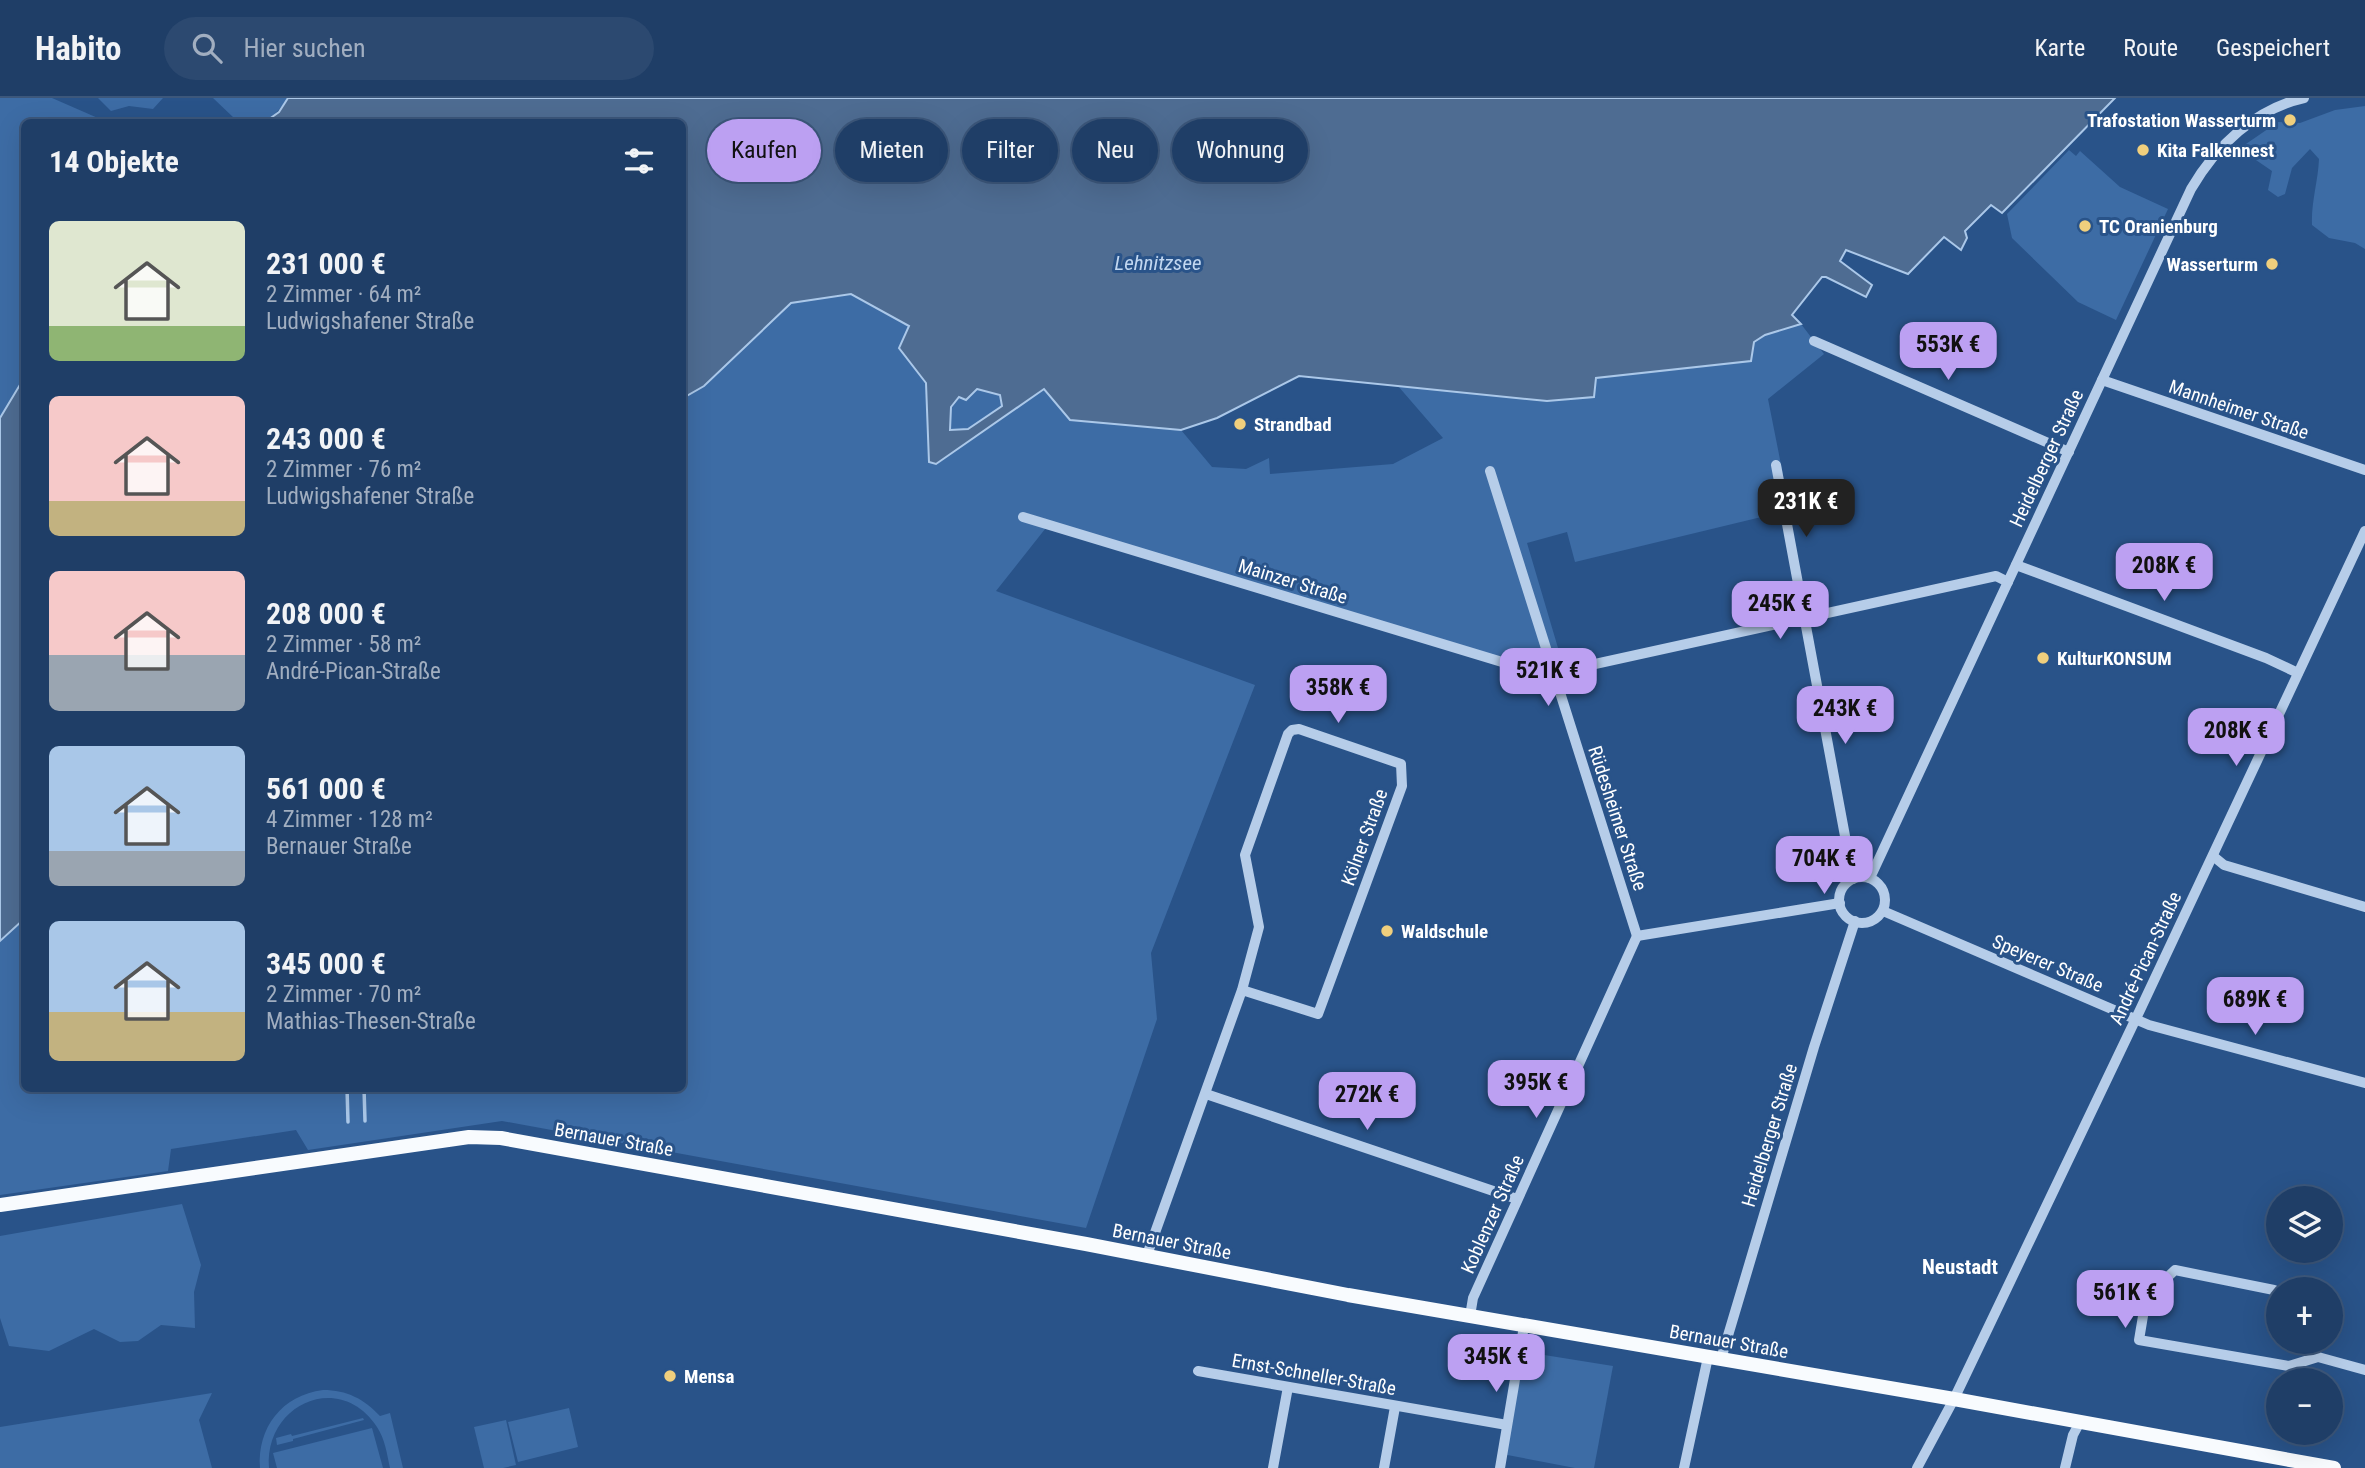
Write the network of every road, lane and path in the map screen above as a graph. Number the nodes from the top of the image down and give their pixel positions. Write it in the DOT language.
graph roads {
  1 [pos="2304,98"];
  2 [pos="1814,341"];
  3 [pos="2102,380"];
  4 [pos="2068,452"];
  5 [pos="1776,465"];
  6 [pos="2365,470"];
  7 [pos="1490,471"];
  8 [pos="1023,517"];
  9 [pos="2365,531"];
  10 [pos="2016,565"];
  11 [pos="2008,582"];
  12 [pos="1805,619"];
  13 [pos="2298,673"];
  14 [pos="1554,675"];
  15 [pos="2213,856"];
  16 [pos="1870,878"];
  17 [pos="1853,879"];
  18 [pos="1840,903"];
  19 [pos="2365,907"];
  20 [pos="1883,911"];
  21 [pos="1855,921"];
  22 [pos="1637,936"];
  23 [pos="1242,990"];
  24 [pos="2136,1019"];
  25 [pos="2365,1083"];
  26 [pos="1206,1094"];
  27 [pos="1517,1199"];
  28 [pos="0,1205"];
  29 [pos="1147,1255"];
  30 [pos="2266,1288"];
  31 [pos="1470,1316"];
  32 [pos="1524,1326"];
  33 [pos="2316,1354"];
  34 [pos="2318,1357"];
  35 [pos="1715,1358"];
  36 [pos="2365,1370"];
  37 [pos="1198,1371"];
  38 [pos="1288,1387"];
  39 [pos="1954,1399"];
  40 [pos="1395,1407"];
  41 [pos="2080,1422"];
  42 [pos="1507,1425"];
  43 [pos="1273,1468"];
  44 [pos="1384,1468"];
  45 [pos="1500,1468"];
  46 [pos="1684,1468"];
  47 [pos="1917,1468"];
  48 [pos="2066,1468"];
  49 [pos="2334,1468"];
  1 -- 3 [label="street, Heidelberger Straße"];
  2 -- 4 [label="street"];
  3 -- 4 [label="street, Heidelberger Straße"];
  3 -- 6 [label="street, Mannheimer Straße"];
  4 -- 10 [label="street, Heidelberger Straße"];
  5 -- 12 [label="street"];
  7 -- 14 [label="street, Rüdesheimer Straße"];
  8 -- 14 [label="street, Mainzer Straße"];
  9 -- 13 [label="street, André-Pican-Straße"];
  10 -- 11 [label="street, Heidelberger Straße"];
  10 -- 13 [label="street"];
  11 -- 12 [label="street"];
  11 -- 16 [label="street, Heidelberger Straße"];
  12 -- 14 [label="street"];
  12 -- 17 [label="street"];
  13 -- 15 [label="street, André-Pican-Straße"];
  14 -- 22 [label="street, Rüdesheimer Straße"];
  15 -- 19 [label="street"];
  15 -- 24 [label="street, André-Pican-Straße"];
  16 -- 17 [label="street"];
  16 -- 20 [label="street"];
  17 -- 18 [label="street"];
  18 -- 21 [label="street"];
  18 -- 22 [label="street"];
  20 -- 21 [label="street"];
  20 -- 24 [label="street, Speyerer Straße"];
  21 -- 35 [label="street, Heidelberger Straße"];
  22 -- 27 [label="street, Koblenzer Straße"];
  23 -- 23 [label="street, Kölner Straße"];
  23 -- 26 [label="street, Kölner Straße"];
  24 -- 25 [label="street, Speyerer Straße"];
  24 -- 39 [label="street, André-Pican-Straße"];
  26 -- 27 [label="street"];
  26 -- 29 [label="street, Kölner Straße"];
  27 -- 31 [label="street, Koblenzer Straße"];
  28 -- 29 [label="main road, Bernauer Straße"];
  29 -- 31 [label="main road, Bernauer Straße"];
  30 -- 34 [label="street"];
  31 -- 32 [label="main road, Bernauer Straße"];
  32 -- 35 [label="main road, Bernauer Straße"];
  32 -- 42 [label="street"];
  33 -- 34 [label="street"];
  34 -- 36 [label="street"];
  35 -- 39 [label="main road, Bernauer Straße"];
  35 -- 46 [label="street, Heidelberger Straße"];
  37 -- 38 [label="street, Ernst-Schneller-Straße"];
  38 -- 40 [label="street, Ernst-Schneller-Straße"];
  38 -- 43 [label="street"];
  39 -- 41 [label="main road, Bernauer Straße"];
  39 -- 47 [label="street, André-Pican-Straße"];
  40 -- 42 [label="street, Ernst-Schneller-Straße"];
  40 -- 44 [label="street"];
  41 -- 48 [label="street"];
  41 -- 49 [label="main road, Bernauer Straße"];
  42 -- 45 [label="street"];
}
